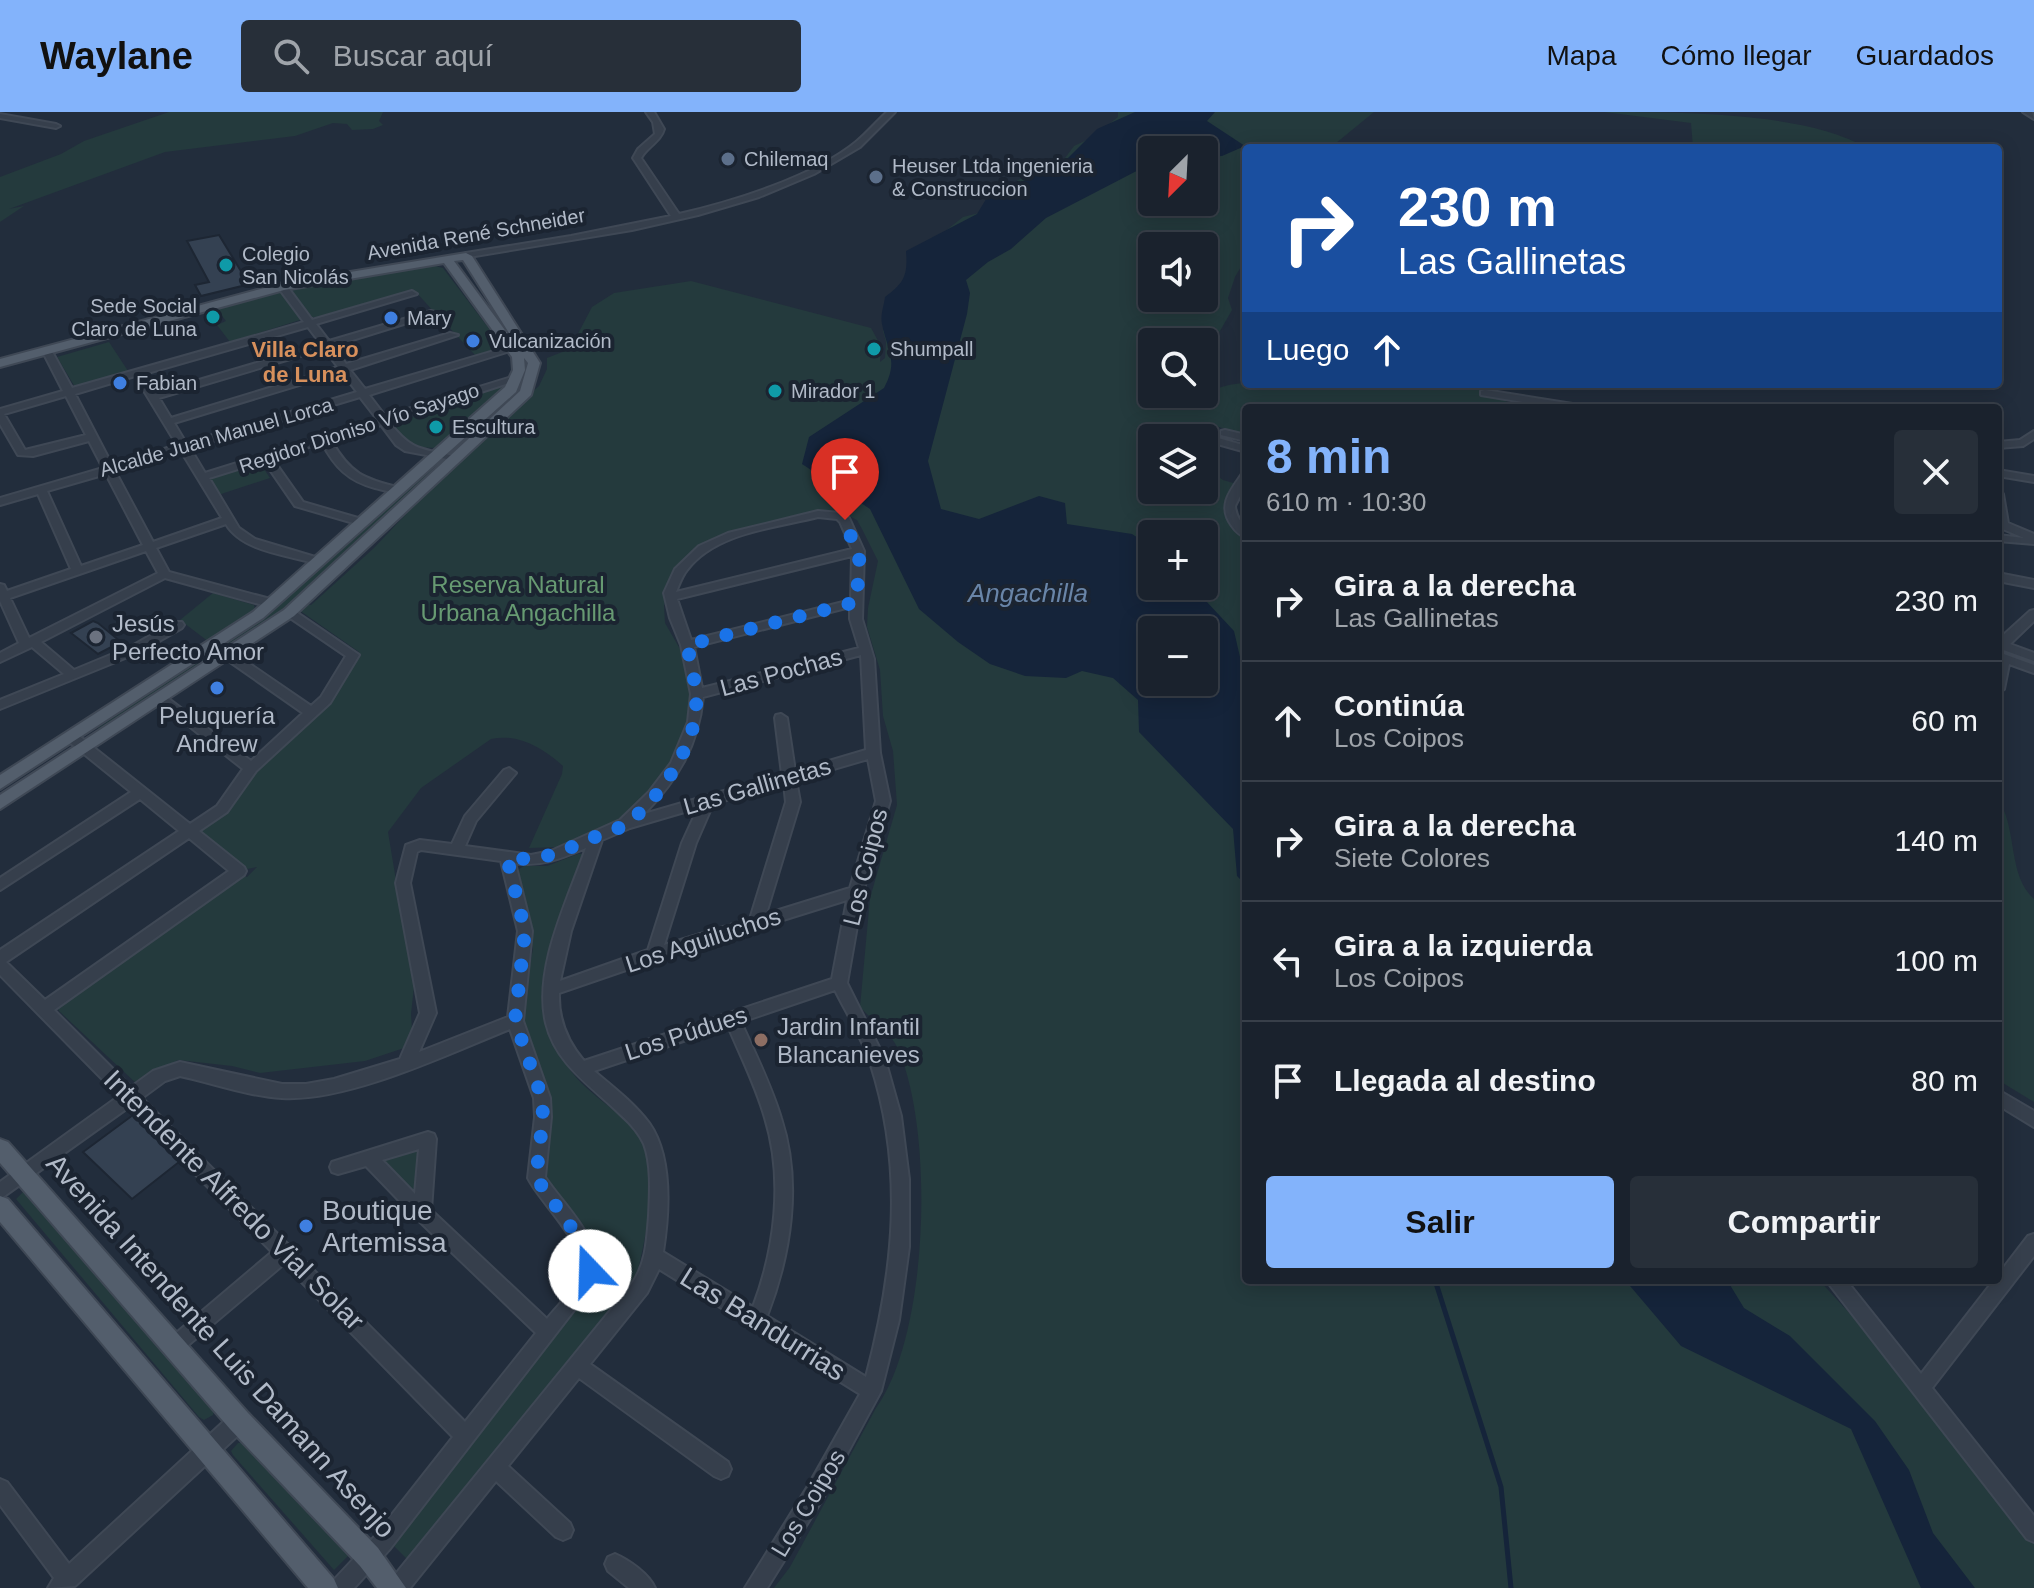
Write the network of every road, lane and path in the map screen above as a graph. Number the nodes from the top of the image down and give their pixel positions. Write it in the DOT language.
graph roads {
  1 [pos="22,112"];
  2 [pos="650,112"];
  3 [pos="891,112"];
  4 [pos="2027,112"];
  5 [pos="0,116"];
  6 [pos="2034,117"];
  7 [pos="63,119"];
  8 [pos="56,126"];
  9 [pos="676,217"];
  10 [pos="466,256"];
  11 [pos="448,261"];
  12 [pos="283,287"];
  13 [pos="412,294"];
  14 [pos="434,313"];
  15 [pos="311,322"];
  16 [pos="453,335"];
  17 [pos="328,345"];
  18 [pos="518,347"];
  19 [pos="47,350"];
  20 [pos="0,363"];
  21 [pos="345,368"];
  22 [pos="138,373"];
  23 [pos="516,379"];
  24 [pos="69,392"];
  25 [pos="364,393"];
  26 [pos="1485,393"];
  27 [pos="153,397"];
  28 [pos="1514,403"];
  29 [pos="0,414"];
  30 [pos="383,420"];
  31 [pos="168,422"];
  32 [pos="2034,434"];
  33 [pos="92,437"];
  34 [pos="325,438"];
  35 [pos="1242,438"];
  36 [pos="12,441"];
  37 [pos="2028,444"];
  38 [pos="0,445"];
  39 [pos="2002,445"];
  40 [pos="1242,447"];
  41 [pos="185,449"];
  42 [pos="436,455"];
  43 [pos="266,457"];
  44 [pos="454,459"];
  45 [pos="109,469"];
  46 [pos="2002,474"];
  47 [pos="202,477"];
  48 [pos="2034,479"];
  49 [pos="1242,481"];
  50 [pos="41,489"];
  51 [pos="397,490"];
  52 [pos="0,502"];
  53 [pos="228,520"];
  54 [pos="361,522"];
  55 [pos="2002,525"];
  56 [pos="1242,530"];
  57 [pos="2002,538"];
  58 [pos="2034,540"];
  59 [pos="149,547"];
  60 [pos="858,551"];
  61 [pos="318,561"];
  62 [pos="77,570"];
  63 [pos="164,574"];
  64 [pos="2002,578"];
  65 [pos="2034,584"];
  66 [pos="1,593"];
  67 [pos="672,597"];
  68 [pos="856,602"];
  69 [pos="270,603"];
  70 [pos="289,613"];
  71 [pos="2034,614"];
  72 [pos="178,625"];
  73 [pos="30,644"];
  74 [pos="687,645"];
  75 [pos="2002,649"];
  76 [pos="866,650"];
  77 [pos="2002,651"];
  78 [pos="2002,652"];
  79 [pos="227,654"];
  80 [pos="2034,657"];
  81 [pos="0,658"];
  82 [pos="2034,669"];
  83 [pos="73,675"];
  84 [pos="697,694"];
  85 [pos="161,699"];
  86 [pos="0,705"];
  87 [pos="312,713"];
  88 [pos="781,718"];
  89 [pos="79,743"];
  90 [pos="873,753"];
  91 [pos="251,768"];
  92 [pos="509,773"];
  93 [pos="790,776"];
  94 [pos="0,783"];
  95 [pos="141,792"];
  96 [pos="708,800"];
  97 [pos="0,803"];
  98 [pos="625,824"];
  99 [pos="190,832"];
  100 [pos="596,837"];
  101 [pos="456,850"];
  102 [pos="507,858"];
  103 [pos="0,885"];
  104 [pos="856,892"];
  105 [pos="756,922"];
  106 [pos="654,954"];
  107 [pos="0,958"];
  108 [pos="0,965"];
  109 [pos="839,983"];
  110 [pos="551,990"];
  111 [pos="44,1009"];
  112 [pos="732,1018"];
  113 [pos="515,1021"];
  114 [pos="407,1061"];
  115 [pos="579,1069"];
  116 [pos="131,1095"];
  117 [pos="2002,1100"];
  118 [pos="2034,1120"];
  119 [pos="2,1153"];
  120 [pos="368,1157"];
  121 [pos="338,1167"];
  122 [pos="23,1175"];
  123 [pos="0,1192"];
  124 [pos="0,1206"];
  125 [pos="422,1213"];
  126 [pos="2034,1242"];
  127 [pos="285,1252"];
  128 [pos="655,1257"];
  129 [pos="2002,1283"];
  130 [pos="1838,1284"];
  131 [pos="2001,1284"];
  132 [pos="757,1319"];
  133 [pos="547,1331"];
  134 [pos="174,1346"];
  135 [pos="577,1365"];
  136 [pos="1921,1388"];
  137 [pos="872,1391"];
  138 [pos="239,1421"];
  139 [pos="466,1436"];
  140 [pos="207,1449"];
  141 [pos="495,1467"];
  142 [pos="721,1469"];
  143 [pos="0,1489"];
  144 [pos="2030,1517"];
  145 [pos="563,1530"];
  146 [pos="369,1557"];
  147 [pos="615,1564"];
  148 [pos="63,1583"];
  149 [pos="325,1588"];
  150 [pos="340,1588"];
  151 [pos="395,1588"];
  152 [pos="645,1588"];
  153 [pos="755,1588"];
  1 -- 7 [label="street"];
  2 -- 9 [label="street"];
  3 -- 9 [label="street, Avenida René Schneider"];
  4 -- 6 [label="street"];
  5 -- 8 [label="street"];
  9 -- 10 [label="street, Avenida René Schneider"];
  10 -- 11 [label="main road, Avenida René Schneider"];
  10 -- 18 [label="main road"];
  11 -- 12 [label="main road, Avenida René Schneider"];
  11 -- 18 [label="main road"];
  12 -- 15 [label="street"];
  12 -- 19 [label="main road, Avenida René Schneider"];
  13 -- 15 [label="street"];
  14 -- 17 [label="street"];
  15 -- 17 [label="street"];
  15 -- 22 [label="street"];
  16 -- 21 [label="street"];
  17 -- 21 [label="street"];
  17 -- 27 [label="street"];
  18 -- 23 [label="main road"];
  18 -- 25 [label="street, Alcalde Juan Manuel Lorca"];
  18 -- 44 [label="main road"];
  19 -- 20 [label="main road, Avenida René Schneider"];
  19 -- 24 [label="street"];
  21 -- 25 [label="street"];
  21 -- 31 [label="street"];
  22 -- 24 [label="street"];
  22 -- 27 [label="street"];
  23 -- 30 [label="street, Regidor Dioniso Vío Sayago"];
  23 -- 42 [label="main road"];
  24 -- 29 [label="street"];
  24 -- 33 [label="street"];
  25 -- 30 [label="street"];
  25 -- 41 [label="street, Alcalde Juan Manuel Lorca"];
  26 -- 28 [label="street"];
  27 -- 31 [label="street"];
  29 -- 36 [label="street"];
  30 -- 34 [label="street, Regidor Dioniso Vío Sayago"];
  30 -- 42 [label="street"];
  31 -- 41 [label="street"];
  32 -- 37 [label="street"];
  33 -- 36 [label="street"];
  33 -- 45 [label="street"];
  34 -- 43 [label="street, Regidor Dioniso Vío Sayago"];
  34 -- 51 [label="street"];
  35 -- 40 [label="street"];
  36 -- 38 [label="street"];
  37 -- 39 [label="street"];
  41 -- 45 [label="street, Alcalde Juan Manuel Lorca"];
  41 -- 47 [label="street"];
  42 -- 44 [label="street"];
  42 -- 51 [label="main road"];
  43 -- 47 [label="street, Regidor Dioniso Vío Sayago"];
  43 -- 54 [label="street"];
  44 -- 70 [label="main road"];
  45 -- 50 [label="street, Alcalde Juan Manuel Lorca"];
  45 -- 59 [label="street"];
  46 -- 48 [label="street"];
  47 -- 53 [label="street"];
  49 -- 56 [label="street"];
  50 -- 52 [label="street, Alcalde Juan Manuel Lorca"];
  50 -- 62 [label="street"];
  51 -- 54 [label="main road"];
  53 -- 59 [label="street"];
  53 -- 61 [label="street"];
  54 -- 61 [label="main road"];
  55 -- 58 [label="street"];
  57 -- 58 [label="street"];
  59 -- 62 [label="street"];
  59 -- 63 [label="street"];
  60 -- 67 [label="street"];
  60 -- 67 [label="street"];
  60 -- 68 [label="street, Los Coipos"];
  61 -- 69 [label="main road"];
  62 -- 66 [label="street"];
  63 -- 69 [label="street"];
  63 -- 73 [label="street"];
  64 -- 65 [label="street"];
  66 -- 73 [label="street"];
  67 -- 74 [label="street"];
  68 -- 74 [label="street"];
  68 -- 76 [label="street, Los Coipos"];
  69 -- 89 [label="main road"];
  70 -- 79 [label="main road"];
  70 -- 87 [label="street"];
  71 -- 75 [label="street"];
  72 -- 83 [label="street"];
  73 -- 81 [label="street"];
  73 -- 83 [label="street"];
  74 -- 84 [label="street"];
  76 -- 84 [label="street, Las Pochas"];
  76 -- 90 [label="street, Los Coipos"];
  77 -- 80 [label="street"];
  78 -- 82 [label="street"];
  79 -- 85 [label="main road"];
  79 -- 87 [label="street"];
  83 -- 86 [label="street"];
  84 -- 98 [label="street"];
  85 -- 89 [label="main road"];
  85 -- 91 [label="street"];
  87 -- 91 [label="street"];
  88 -- 93 [label="street"];
  89 -- 94 [label="main road"];
  89 -- 95 [label="street"];
  89 -- 97 [label="main road"];
  90 -- 93 [label="street, Las Gallinetas"];
  90 -- 104 [label="street, Los Coipos"];
  91 -- 99 [label="street"];
  92 -- 101 [label="street"];
  93 -- 96 [label="street, Las Gallinetas"];
  93 -- 105 [label="street"];
  95 -- 99 [label="street"];
  95 -- 103 [label="street"];
  96 -- 98 [label="street, Las Gallinetas"];
  96 -- 106 [label="street"];
  98 -- 100 [label="street, Las Gallinetas"];
  99 -- 107 [label="street"];
  99 -- 111 [label="street"];
  100 -- 102 [label="street, Las Gallinetas"];
  100 -- 110 [label="street"];
  101 -- 102 [label="street, Las Gallinetas"];
  101 -- 114 [label="street, Las Gallinetas"];
  102 -- 113 [label="street"];
  104 -- 105 [label="street, Los Aguiluchos"];
  104 -- 109 [label="street, Los Coipos"];
  105 -- 106 [label="street, Los Aguiluchos"];
  106 -- 110 [label="street, Los Aguiluchos"];
  108 -- 111 [label="street, Intendente Alfredo Vial Solar"];
  109 -- 112 [label="street, Los Púdues"];
  109 -- 137 [label="street, Los Coipos"];
  110 -- 115 [label="street"];
  111 -- 116 [label="street, Intendente Alfredo Vial Solar"];
  112 -- 115 [label="street, Los Púdues"];
  112 -- 132 [label="street"];
  113 -- 114 [label="street"];
  113 -- 133 [label="street"];
  114 -- 116 [label="street"];
  115 -- 128 [label="street"];
  116 -- 122 [label="street"];
  116 -- 127 [label="street, Intendente Alfredo Vial Solar"];
  117 -- 118 [label="street"];
  119 -- 122 [label="main road, Avenida Intendente Luis Damann Asenjo"];
  120 -- 121 [label="street"];
  120 -- 125 [label="street"];
  120 -- 125 [label="street"];
  122 -- 123 [label="street"];
  122 -- 134 [label="main road, Avenida Intendente Luis Damann Asenjo"];
  124 -- 140 [label="main road"];
  125 -- 133 [label="street"];
  126 -- 129 [label="street"];
  127 -- 134 [label="street"];
  127 -- 139 [label="street, Intendente Alfredo Vial Solar"];
  128 -- 132 [label="street, Las Bandurrias"];
  128 -- 135 [label="street"];
  130 -- 136 [label="street"];
  131 -- 136 [label="street"];
  132 -- 137 [label="street, Las Bandurrias"];
  133 -- 139 [label="street"];
  134 -- 138 [label="main road, Avenida Intendente Luis Damann Asenjo"];
  135 -- 141 [label="street"];
  135 -- 142 [label="street"];
  136 -- 144 [label="street"];
  137 -- 153 [label="street, Los Coipos"];
  138 -- 140 [label="street"];
  138 -- 146 [label="main road, Avenida Intendente Luis Damann Asenjo"];
  139 -- 146 [label="street"];
  140 -- 148 [label="street"];
  140 -- 149 [label="main road"];
  141 -- 145 [label="street"];
  141 -- 151 [label="street"];
  143 -- 148 [label="street"];
  146 -- 150 [label="street"];
  146 -- 151 [label="main road, Avenida Intendente Luis Damann Asenjo"];
  147 -- 152 [label="street"];
}
